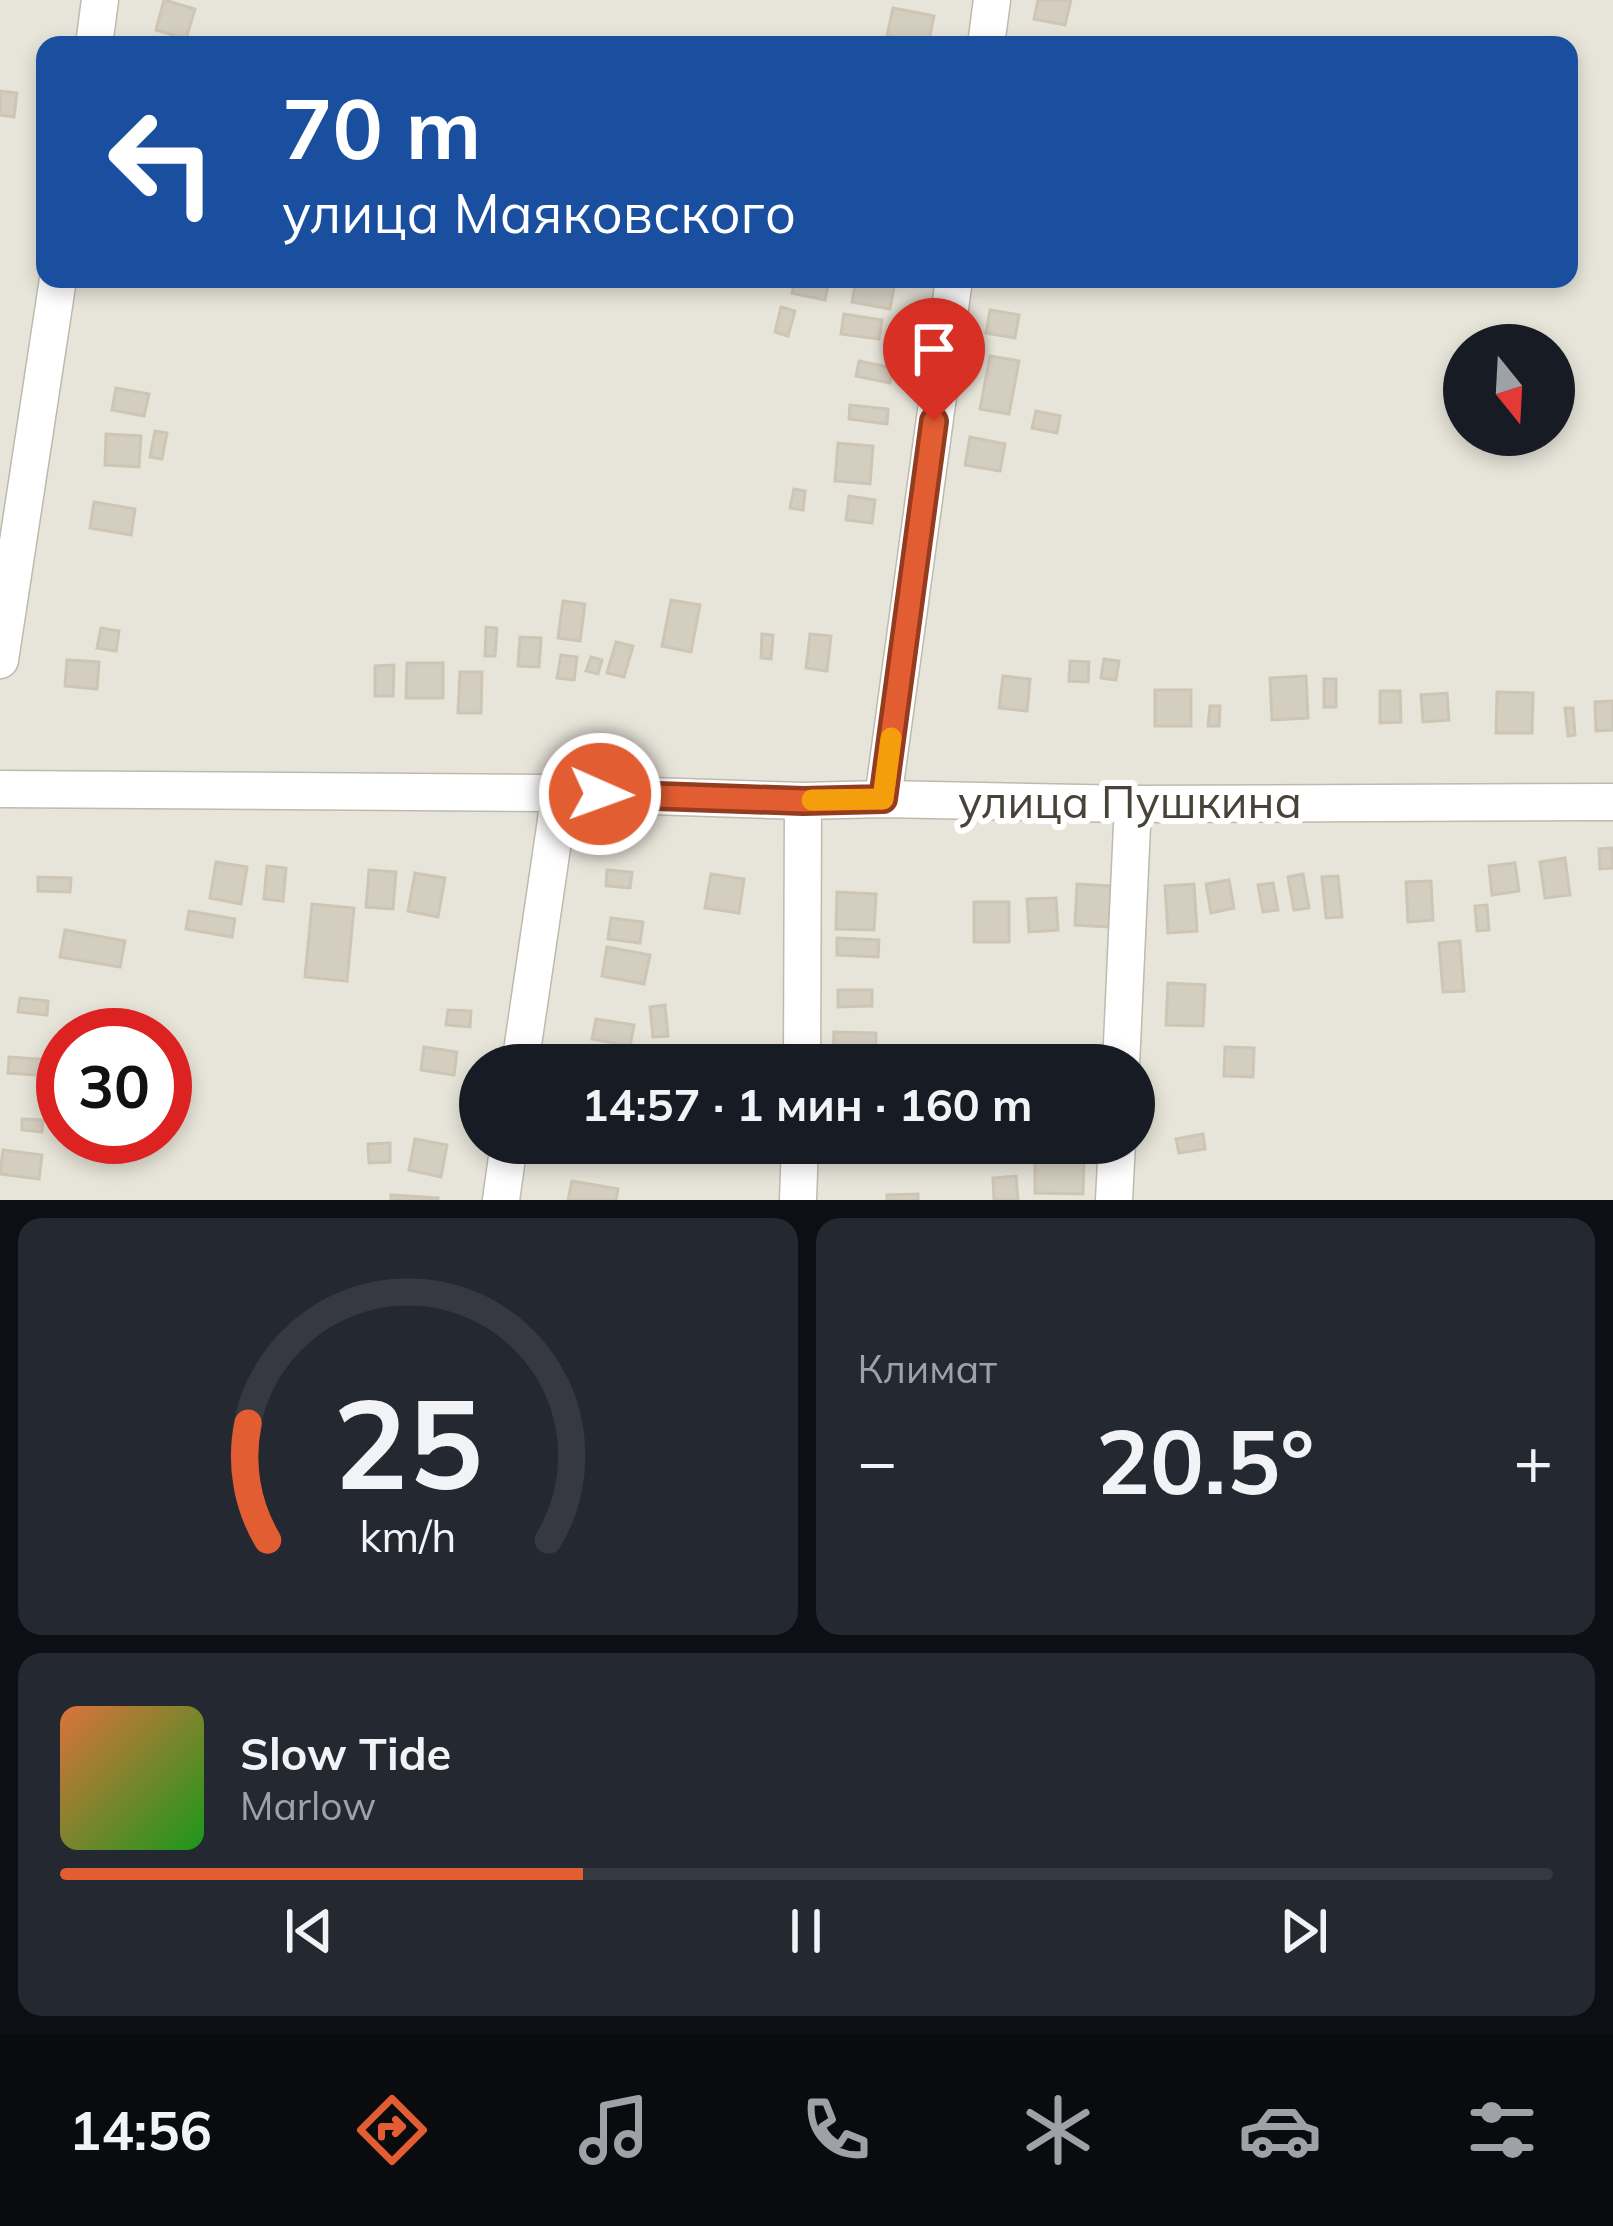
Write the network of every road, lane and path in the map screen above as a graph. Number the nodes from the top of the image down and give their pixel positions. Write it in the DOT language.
graph roads {
  1 [pos="100,0"];
  2 [pos="992,0"];
  3 [pos="95,36"];
  4 [pos="987,36"];
  5 [pos="57,288"];
  6 [pos="953,288"];
  7 [pos="0,660"];
  8 [pos="0,788"];
  9 [pos="560,793"];
  10 [pos="883,799"];
  11 [pos="803,801"];
  12 [pos="1613,802"];
  13 [pos="1133,804"];
  14 [pos="523,1044"];
  15 [pos="802,1044"];
  16 [pos="1122,1044"];
  17 [pos="506,1164"];
  18 [pos="799,1164"];
  19 [pos="1116,1164"];
  20 [pos="501,1200"];
  21 [pos="798,1200"];
  22 [pos="1114,1200"];
  1 -- 3 [label="street"];
  2 -- 4 [label="street"];
  5 -- 7 [label="street"];
  6 -- 10 [label="street"];
  8 -- 9 [label="street, улица Пушкина"];
  9 -- 11 [label="street, улица Пушкина"];
  9 -- 14 [label="street"];
  10 -- 11 [label="street, улица Пушкина"];
  10 -- 13 [label="street, улица Пушкина"];
  11 -- 15 [label="street"];
  12 -- 13 [label="street, улица Пушкина"];
  13 -- 16 [label="street"];
  17 -- 20 [label="street"];
  18 -- 21 [label="street"];
  19 -- 22 [label="street"];
}
